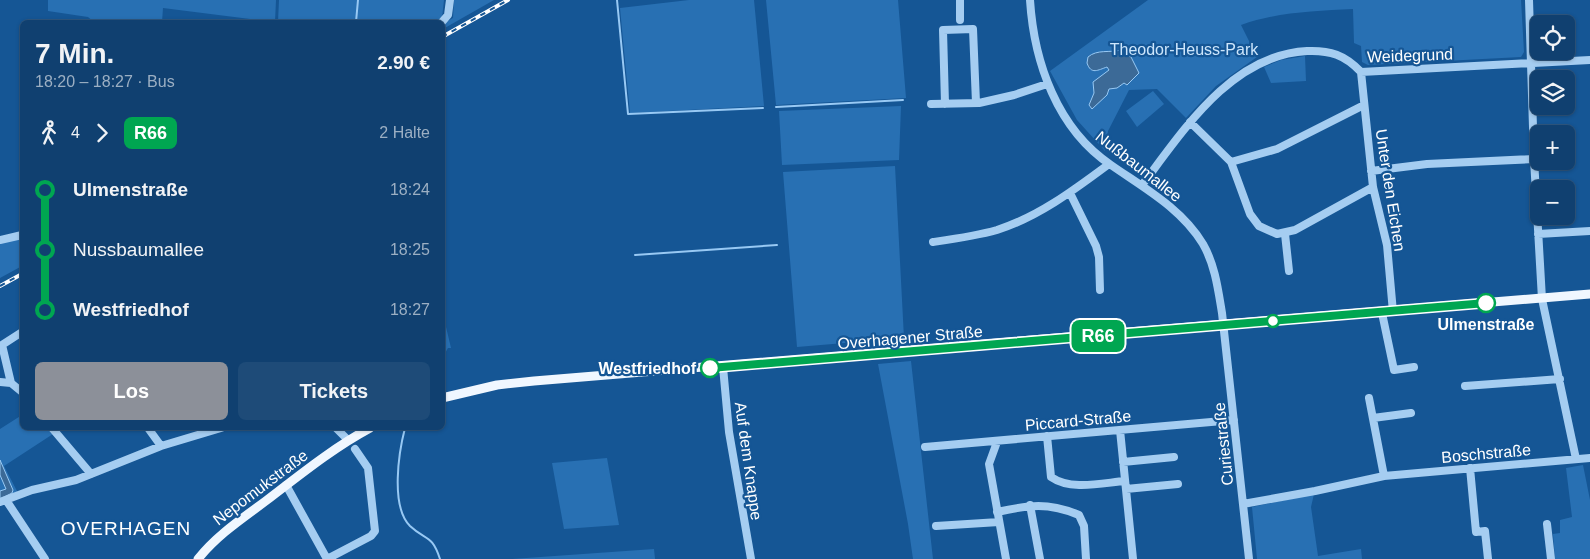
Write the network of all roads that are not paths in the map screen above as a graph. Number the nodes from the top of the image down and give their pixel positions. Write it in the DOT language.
graph roads {
  1 [pos="450,0"];
  2 [pos="960,0"];
  3 [pos="1030,0"];
  4 [pos="1529,0"];
  5 [pos="444,20"];
  6 [pos="960,20"];
  7 [pos="1590,60"];
  8 [pos="1531,64"];
  9 [pos="1361,72"];
  10 [pos="1047,84"];
  11 [pos="976,103"];
  12 [pos="931,104"];
  13 [pos="945,104"];
  14 [pos="1364,105"];
  15 [pos="1190,122"];
  16 [pos="1533,125"];
  17 [pos="1530,159"];
  18 [pos="1231,162"];
  19 [pos="1109,164"];
  20 [pos="1535,170"];
  21 [pos="1371,171"];
  22 [pos="1142,185"];
  23 [pos="1373,187"];
  24 [pos="1070,193"];
  25 [pos="1590,231"];
  26 [pos="1285,234"];
  27 [pos="1538,234"];
  28 [pos="20,235"];
  29 [pos="0,240"];
  30 [pos="933,242"];
  31 [pos="1289,270"];
  32 [pos="1100,290"];
  33 [pos="1590,294"];
  34 [pos="1542,298"];
  35 [pos="1393,312"];
  36 [pos="1382,313"];
  37 [pos="1224,326"];
  38 [pos="20,333"];
  39 [pos="723,367"];
  40 [pos="1414,367"];
  41 [pos="1560,379"];
  42 [pos="0,382"];
  43 [pos="11,383"];
  44 [pos="1465,386"];
  45 [pos="20,390"];
  46 [pos="445,397"];
  47 [pos="1369,398"];
  48 [pos="1412,413"];
  49 [pos="1373,418"];
  50 [pos="1234,420"];
  51 [pos="54,430"];
  52 [pos="149,430"];
  53 [pos="214,430"];
  54 [pos="338,430"];
  55 [pos="366,430"];
  56 [pos="1120,430"];
  57 [pos="1047,436"];
  58 [pos="348,440"];
  59 [pos="997,442"];
  60 [pos="161,446"];
  61 [pos="925,447"];
  62 [pos="355,449"];
  63 [pos="1174,456"];
  64 [pos="1590,458"];
  65 [pos="1576,459"];
  66 [pos="1123,462"];
  67 [pos="1470,468"];
  68 [pos="91,474"];
  69 [pos="1384,476"];
  70 [pos="1125,481"];
  71 [pos="1178,484"];
  72 [pos="286,486"];
  73 [pos="1126,489"];
  74 [pos="3,501"];
  75 [pos="1243,504"];
  76 [pos="1030,505"];
  77 [pos="997,512"];
  78 [pos="999,522"];
  79 [pos="1547,524"];
  80 [pos="936,526"];
  81 [pos="45,559"];
  82 [pos="198,559"];
  83 [pos="751,559"];
  84 [pos="1006,559"];
  85 [pos="1040,559"];
  86 [pos="1086,559"];
  87 [pos="1133,559"];
  88 [pos="1249,559"];
  89 [pos="1488,559"];
  90 [pos="1551,559"];
  1 -- 5 [label="street"];
  2 -- 6 [label="street"];
  3 -- 10 [label="street, Nußbaumallee"];
  4 -- 8 [label="street"];
  7 -- 8 [label="street, Weidegrund"];
  8 -- 9 [label="street, Weidegrund"];
  8 -- 16 [label="street"];
  9 -- 14 [label="street, Unter den Eichen"];
  9 -- 15 [label="street, Weidegrund"];
  10 -- 11 [label="street"];
  10 -- 19 [label="street, Nußbaumallee"];
  11 -- 13 [label="street"];
  11 -- 13 [label="street"];
  12 -- 13 [label="street"];
  14 -- 18 [label="street"];
  14 -- 21 [label="street, Unter den Eichen"];
  15 -- 18 [label="street"];
  15 -- 22 [label="street, Weidegrund"];
  17 -- 21 [label="street"];
  18 -- 26 [label="street"];
  19 -- 22 [label="street, Nußbaumallee"];
  19 -- 24 [label="street"];
  20 -- 27 [label="street"];
  21 -- 23 [label="street, Unter den Eichen"];
  22 -- 37 [label="street, Nußbaumallee"];
  23 -- 26 [label="street"];
  23 -- 35 [label="street, Unter den Eichen"];
  24 -- 30 [label="street"];
  24 -- 32 [label="street"];
  25 -- 27 [label="street"];
  26 -- 31 [label="street"];
  27 -- 34 [label="street"];
  28 -- 29 [label="street"];
  33 -- 34 [label="main road, Overhagener Straße"];
  34 -- 35 [label="main road, Overhagener Straße"];
  34 -- 41 [label="street"];
  35 -- 36 [label="main road, Overhagener Straße"];
  36 -- 37 [label="main road, Overhagener Straße"];
  36 -- 40 [label="street"];
  37 -- 39 [label="main road, Overhagener Straße"];
  37 -- 50 [label="street, Curiestraße"];
  38 -- 43 [label="street"];
  39 -- 46 [label="main road, Overhagener Straße"];
  39 -- 83 [label="street, Auf dem Knappe"];
  41 -- 44 [label="street"];
  41 -- 65 [label="street"];
  42 -- 43 [label="street"];
  43 -- 45 [label="street"];
  47 -- 49 [label="street"];
  48 -- 49 [label="street"];
  49 -- 69 [label="street"];
  50 -- 56 [label="street, Piccard-Straße"];
  50 -- 75 [label="street, Curiestraße"];
  51 -- 68 [label="street"];
  52 -- 60 [label="street"];
  53 -- 60 [label="street"];
  54 -- 58 [label="street"];
  55 -- 58 [label="main road, Nepomukstraße"];
  56 -- 57 [label="street, Piccard-Straße"];
  56 -- 66 [label="street"];
  57 -- 59 [label="street, Piccard-Straße"];
  57 -- 70 [label="street"];
  58 -- 72 [label="main road, Nepomukstraße"];
  59 -- 61 [label="street, Piccard-Straße"];
  59 -- 77 [label="street"];
  60 -- 68 [label="street"];
  62 -- 72 [label="street"];
  63 -- 66 [label="street"];
  64 -- 65 [label="street, Boschstraße"];
  65 -- 67 [label="street, Boschstraße"];
  66 -- 70 [label="street"];
  67 -- 69 [label="street, Boschstraße"];
  67 -- 89 [label="street"];
  68 -- 74 [label="street"];
  69 -- 75 [label="street, Boschstraße"];
  70 -- 73 [label="street"];
  71 -- 73 [label="street"];
  72 -- 82 [label="main road, Nepomukstraße"];
  73 -- 87 [label="street"];
  74 -- 81 [label="street"];
  75 -- 88 [label="street, Curiestraße"];
  76 -- 77 [label="street"];
  76 -- 85 [label="street"];
  76 -- 86 [label="street"];
  77 -- 78 [label="street"];
  78 -- 80 [label="street"];
  78 -- 84 [label="street"];
  79 -- 90 [label="street"];
}
